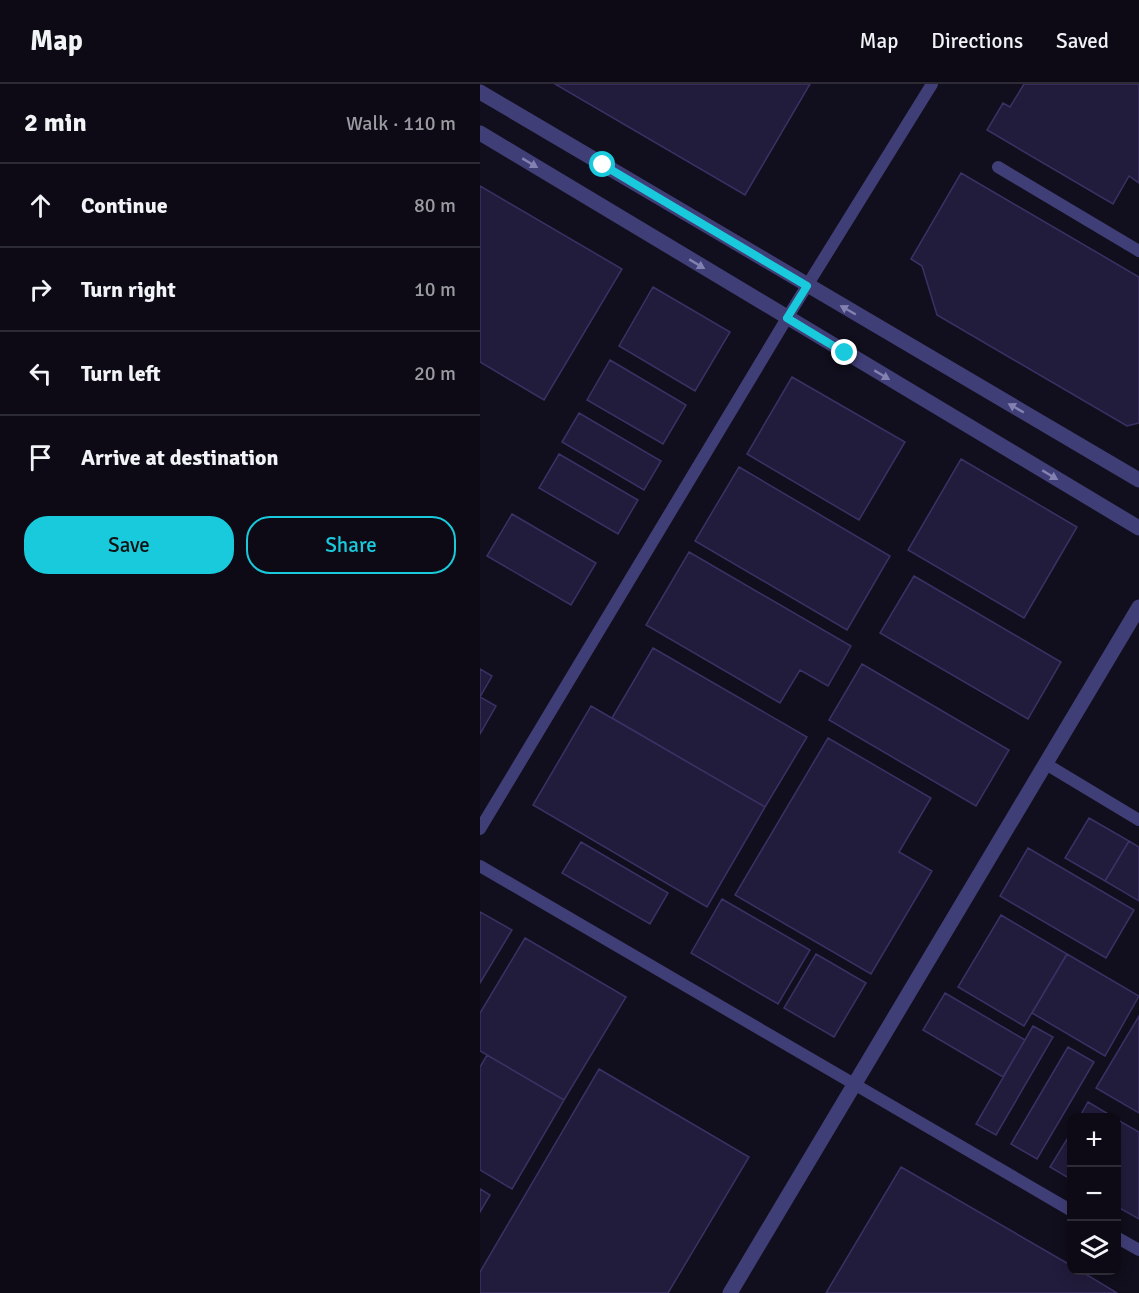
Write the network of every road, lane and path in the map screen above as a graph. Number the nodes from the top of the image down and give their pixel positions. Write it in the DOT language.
graph roads {
  1 [pos="932,84"];
  2 [pos="480,92"];
  3 [pos="480,133"];
  4 [pos="998,167"];
  5 [pos="1139,251"];
  6 [pos="807,286"];
  7 [pos="787,318"];
  8 [pos="1139,480"];
  9 [pos="1139,528"];
  10 [pos="1139,607"];
  11 [pos="1046,764"];
  12 [pos="1139,820"];
  13 [pos="480,830"];
  14 [pos="480,866"];
  15 [pos="855,1084"];
  16 [pos="1067,1209"];
  17 [pos="1121,1240"];
  18 [pos="1139,1250"];
  19 [pos="730,1293"];
  1 -- 6 [label="lane"];
  2 -- 6 [label="street"];
  3 -- 7 [label="street, one-way"];
  4 -- 5 [label="lane"];
  6 -- 7 [label="lane"];
  8 -- 6 [label="street, one-way"];
  7 -- 9 [label="street, one-way"];
  7 -- 13 [label="lane"];
  10 -- 11 [label="street"];
  11 -- 12 [label="lane"];
  11 -- 15 [label="street"];
  14 -- 15 [label="lane"];
  15 -- 16 [label="lane"];
  15 -- 19 [label="street"];
  17 -- 18 [label="lane"];
}
